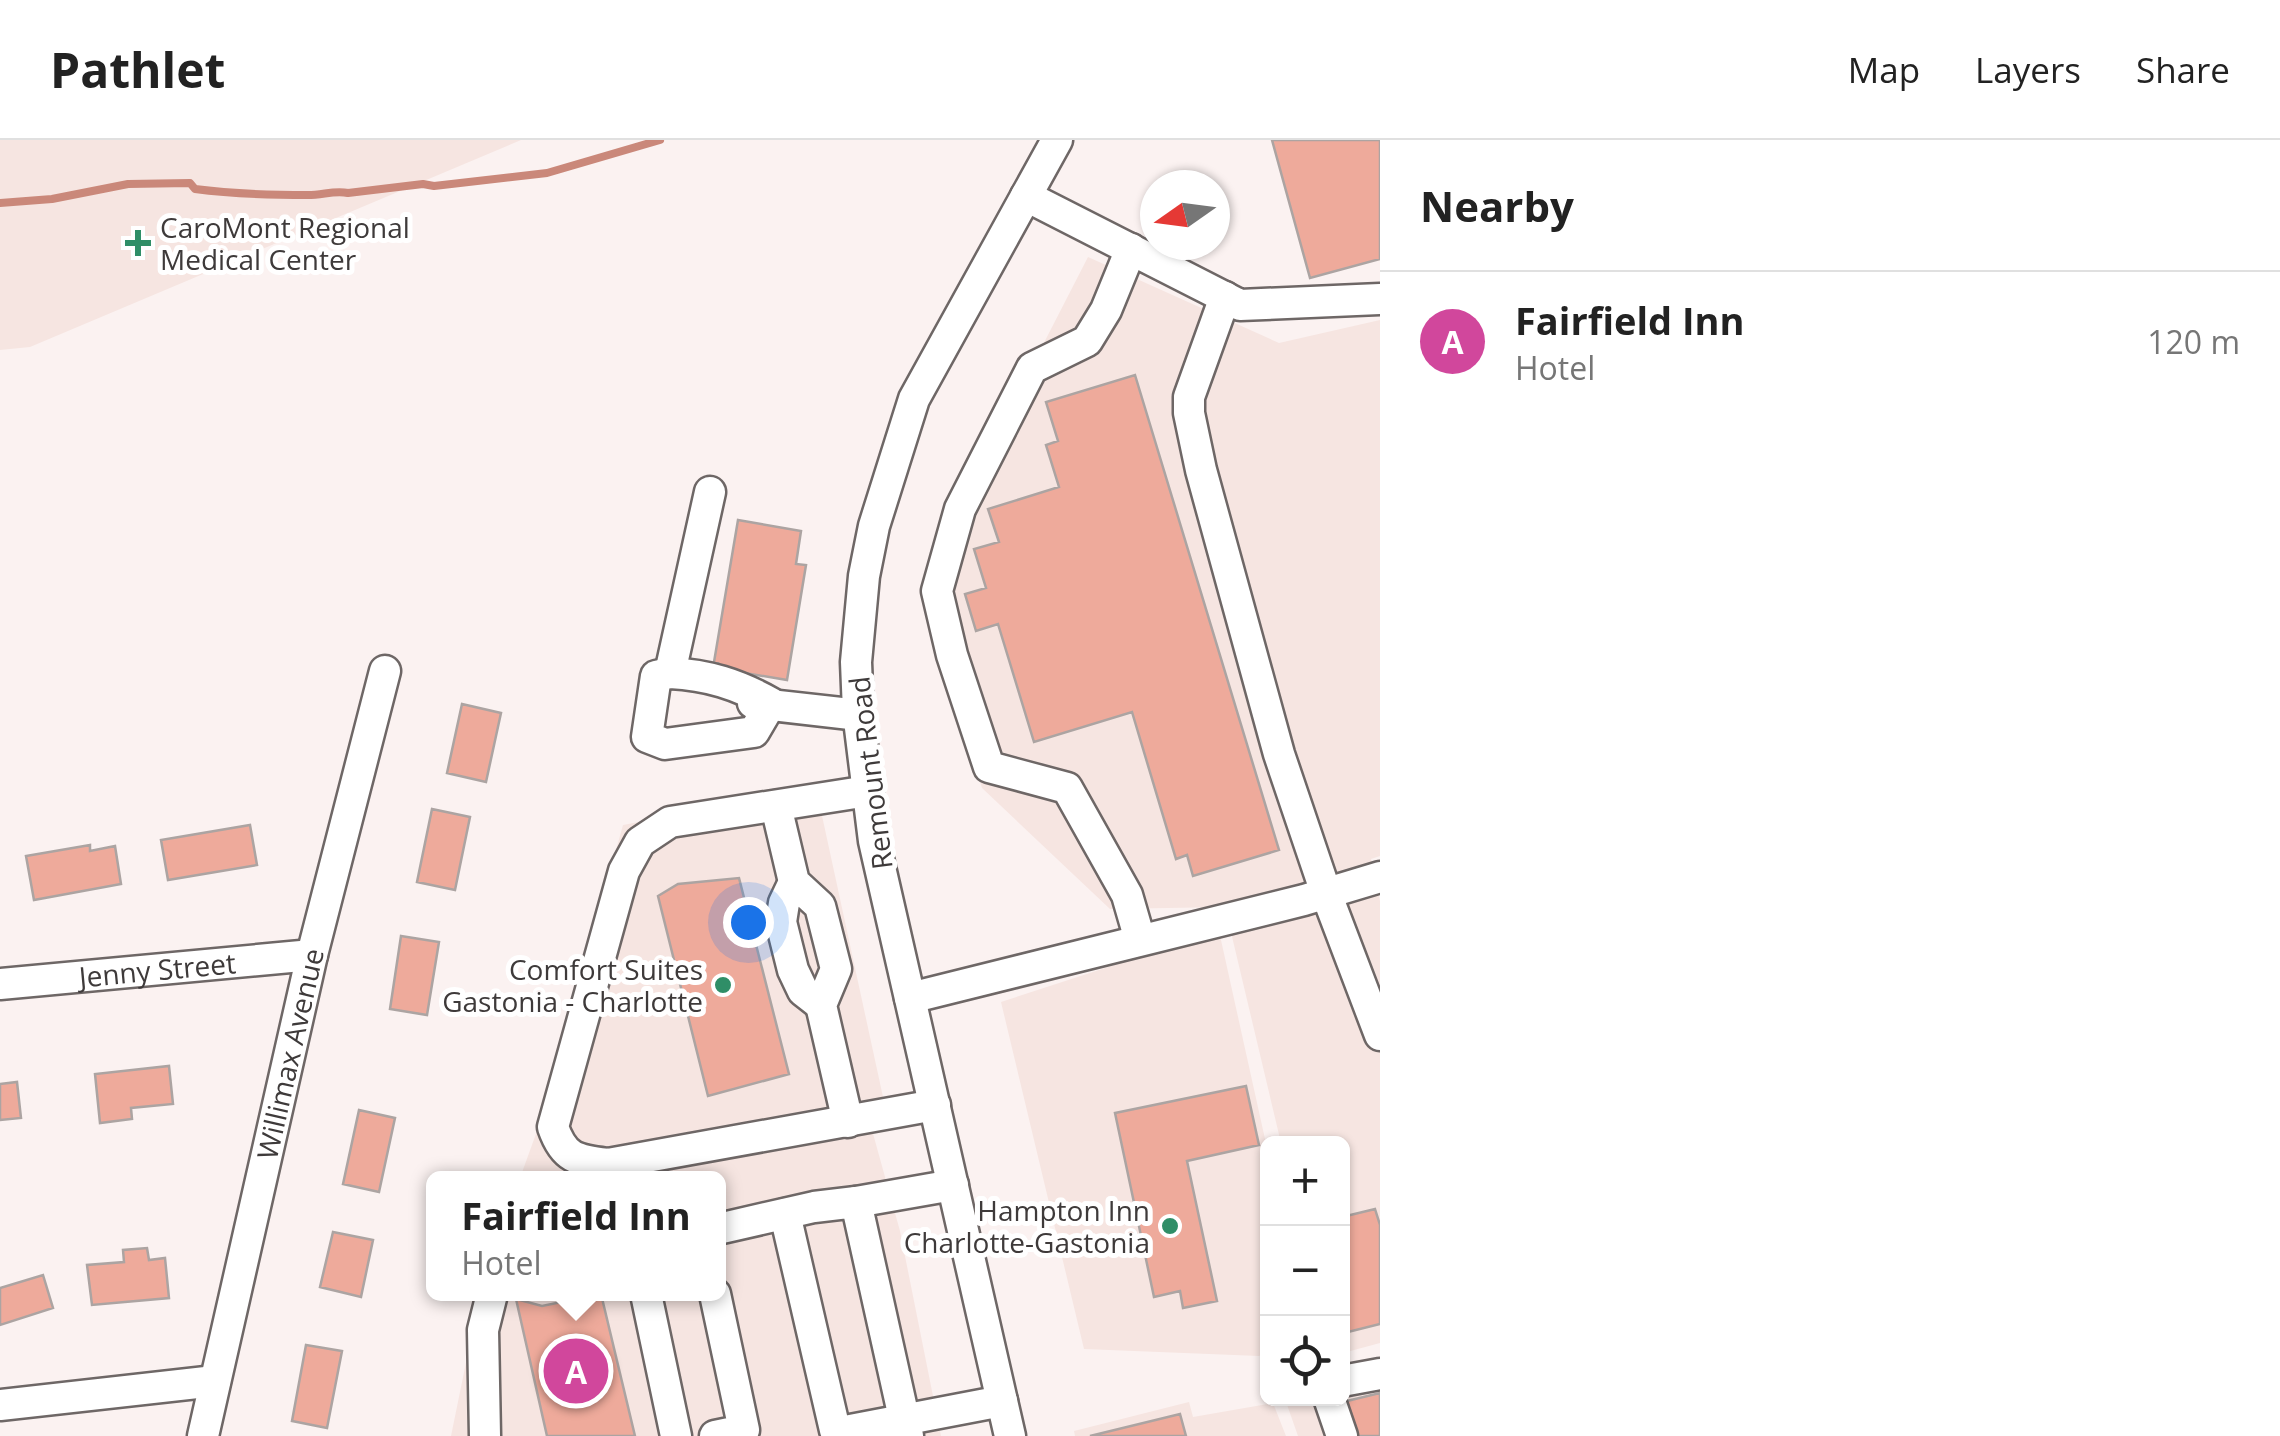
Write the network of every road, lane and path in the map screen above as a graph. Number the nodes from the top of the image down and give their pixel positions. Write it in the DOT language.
graph roads {
  1 [pos="1057,140"];
  2 [pos="1026,196"];
  3 [pos="1131,250"];
  4 [pos="1225,297"];
  5 [pos="1380,298"];
  6 [pos="710,492"];
  7 [pos="384,671"];
  8 [pos="670,673"];
  9 [pos="770,703"];
  10 [pos="859,716"];
  11 [pos="868,792"];
  12 [pos="776,806"];
  13 [pos="1380,877"];
  14 [pos="794,882"];
  15 [pos="1326,893"];
  16 [pos="1140,940"];
  17 [pos="312,956"];
  18 [pos="0,984"];
  19 [pos="910,998"];
  20 [pos="821,1005"];
  21 [pos="1380,1035"];
  22 [pos="934,1105"];
  23 [pos="848,1122"];
  24 [pos="953,1185"];
  25 [pos="856,1202"];
  26 [pos="785,1214"];
  27 [pos="726,1227"];
  28 [pos="490,1301"];
  29 [pos="647,1301"];
  30 [pos="716,1301"];
  31 [pos="1380,1374"];
  32 [pos="1350,1380"];
  33 [pos="215,1381"];
  34 [pos="1002,1401"];
  35 [pos="0,1405"];
  36 [pos="1332,1406"];
  37 [pos="906,1428"];
  38 [pos="203,1436"];
  39 [pos="485,1436"];
  40 [pos="676,1436"];
  41 [pos="716,1436"];
  42 [pos="1010,1436"];
  43 [pos="1342,1436"];
  1 -- 2 [label="street, Remount Road"];
  2 -- 3 [label="street"];
  2 -- 10 [label="street, Remount Road"];
  3 -- 4 [label="street"];
  3 -- 16 [label="street"];
  4 -- 5 [label="street"];
  4 -- 15 [label="street"];
  6 -- 8 [label="street"];
  7 -- 17 [label="street, Willimax Avenue"];
  8 -- 9 [label="street"];
  8 -- 9 [label="street"];
  9 -- 10 [label="street"];
  10 -- 11 [label="street, Remount Road"];
  11 -- 12 [label="street"];
  11 -- 19 [label="street, Remount Road"];
  12 -- 14 [label="street"];
  12 -- 23 [label="street"];
  13 -- 15 [label="street"];
  14 -- 20 [label="street"];
  14 -- 20 [label="street"];
  15 -- 16 [label="street"];
  15 -- 21 [label="street"];
  16 -- 19 [label="street"];
  17 -- 18 [label="street, Jenny Street"];
  17 -- 33 [label="street, Willimax Avenue"];
  19 -- 22 [label="street, Remount Road"];
  20 -- 23 [label="street"];
  22 -- 23 [label="street"];
  22 -- 24 [label="street, Remount Road"];
  24 -- 25 [label="street"];
  24 -- 34 [label="street, Remount Road"];
  25 -- 26 [label="street"];
  25 -- 37 [label="street"];
  26 -- 27 [label="street"];
  26 -- 37 [label="street"];
  28 -- 39 [label="street"];
  29 -- 40 [label="street"];
  30 -- 41 [label="street"];
  31 -- 32 [label="street"];
  33 -- 35 [label="street"];
  33 -- 38 [label="street, Willimax Avenue"];
  34 -- 37 [label="street"];
  34 -- 42 [label="street, Remount Road"];
  36 -- 43 [label="street"];
}
